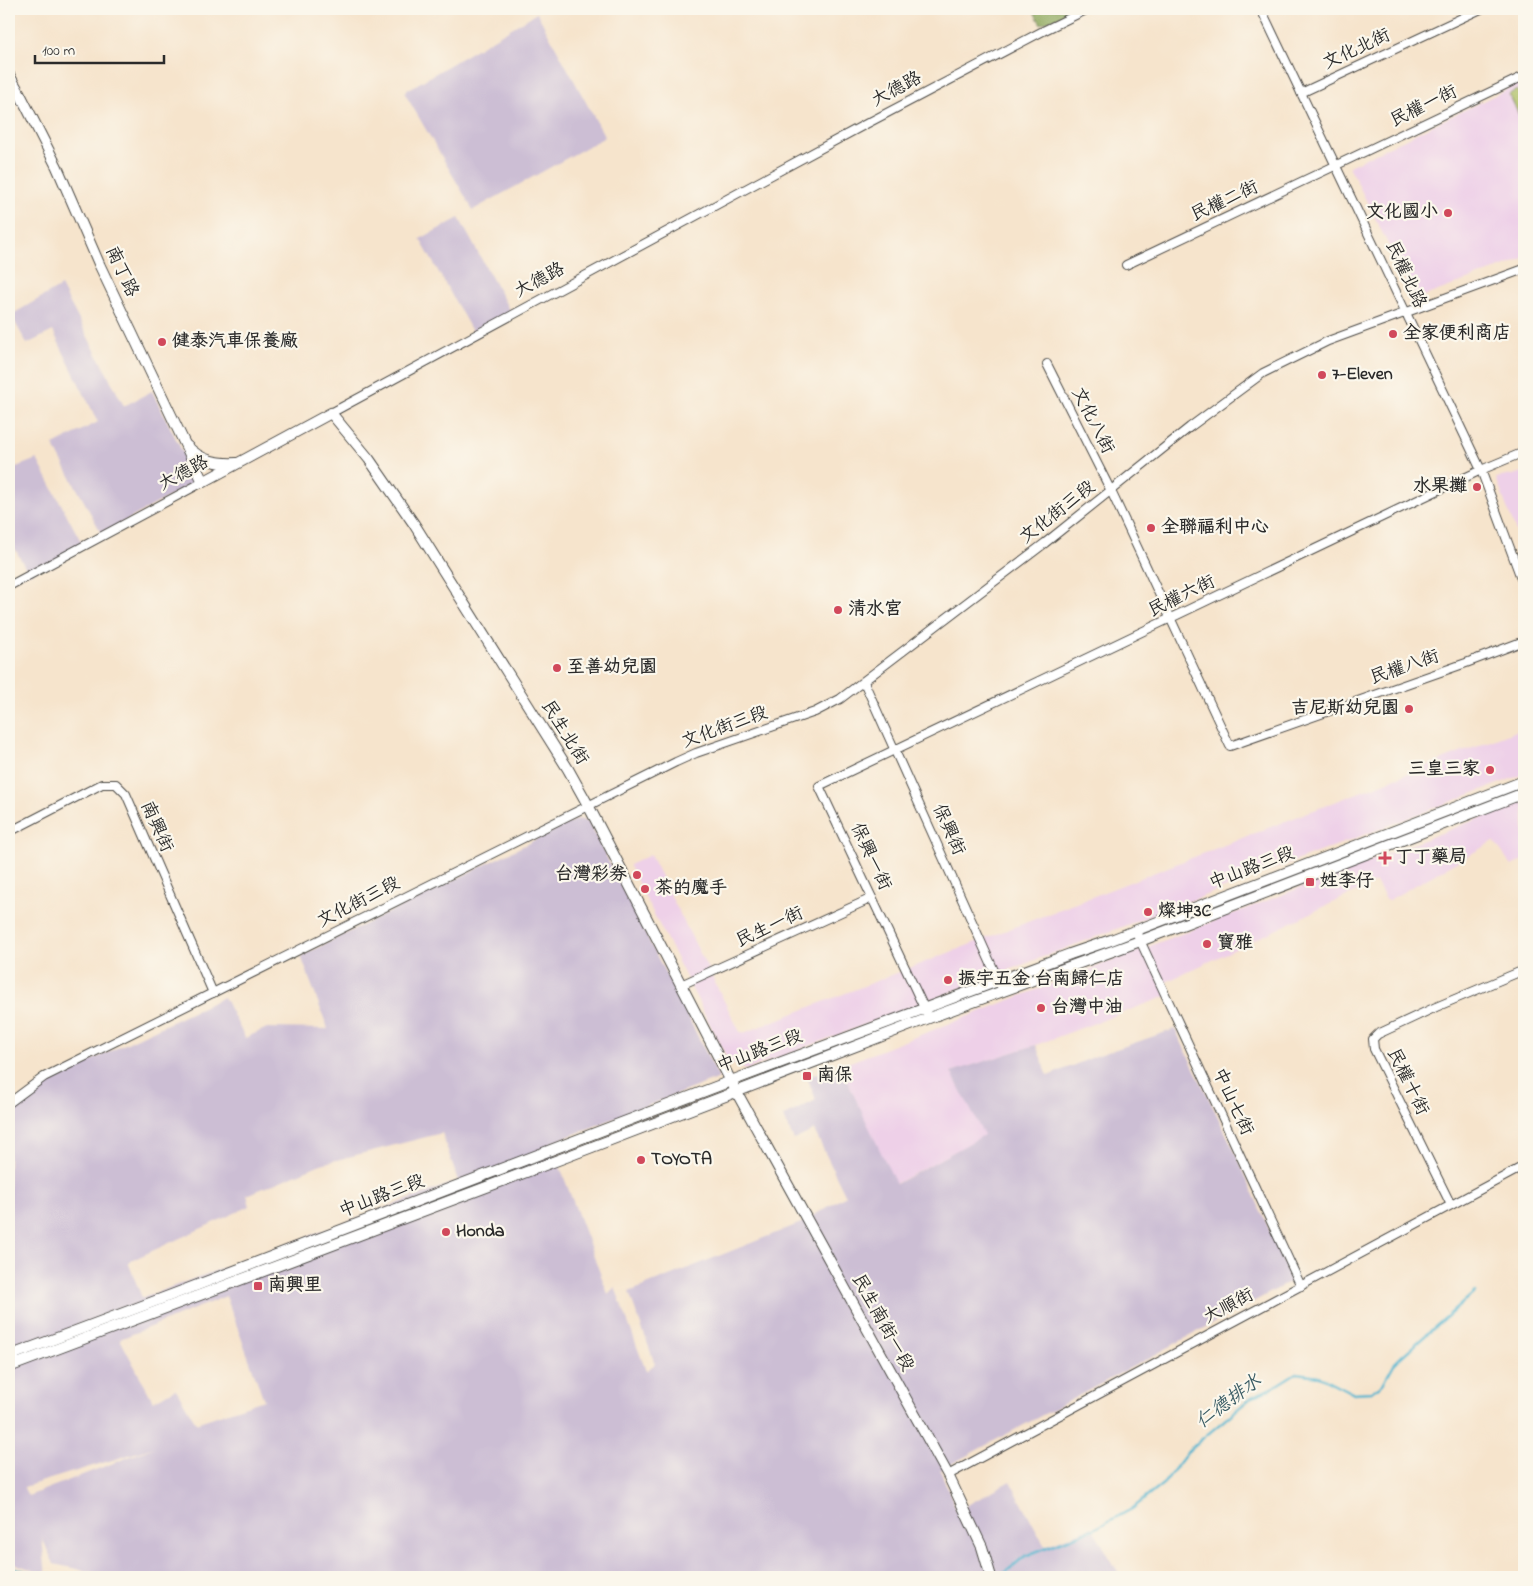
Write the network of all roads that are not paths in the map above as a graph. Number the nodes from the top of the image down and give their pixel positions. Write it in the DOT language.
graph roads {
  1 [pos="1088,9"];
  2 [pos="1260,9"];
  3 [pos="1481,9"];
  4 [pos="9,75"];
  5 [pos="1524,76"];
  6 [pos="1301,93"];
  7 [pos="1336,166"];
  8 [pos="1126,265"];
  9 [pos="1524,271"];
  10 [pos="1406,313"];
  11 [pos="1047,364"];
  12 [pos="331,412"];
  13 [pos="181,440"];
  14 [pos="1524,452"];
  15 [pos="238,463"];
  16 [pos="1481,470"];
  17 [pos="203,482"];
  18 [pos="1111,491"];
  19 [pos="9,586"];
  20 [pos="1524,586"];
  21 [pos="1170,619"];
  22 [pos="1524,641"];
  23 [pos="864,682"];
  24 [pos="896,750"];
  25 [pos="1524,781"];
  26 [pos="1524,793"];
  27 [pos="588,806"];
  28 [pos="9,832"];
  29 [pos="872,898"];
  30 [pos="1135,931"];
  31 [pos="1140,941"];
  32 [pos="1524,970"];
  33 [pos="999,980"];
  34 [pos="681,985"];
  35 [pos="1003,991"];
  36 [pos="214,993"];
  37 [pos="924,1008"];
  38 [pos="930,1018"];
  39 [pos="731,1081"];
  40 [pos="736,1091"];
  41 [pos="9,1103"];
  42 [pos="1524,1166"];
  43 [pos="1451,1205"];
  44 [pos="1301,1286"];
  45 [pos="9,1344"];
  46 [pos="12,1360"];
  47 [pos="948,1475"];
  48 [pos="990,1576"];
  1 -- 12 [label="street, 大德路"];
  2 -- 6 [label="street, 民權北路"];
  3 -- 6 [label="street, 文化北街"];
  4 -- 13 [label="main road, 南丁路"];
  5 -- 7 [label="street, 民權一街"];
  6 -- 7 [label="street, 民權北路"];
  7 -- 8 [label="street, 民權二街"];
  7 -- 10 [label="street, 民權北路"];
  9 -- 10 [label="street, 文化街三段"];
  10 -- 16 [label="street, 民權北路"];
  10 -- 18 [label="street, 文化街三段"];
  11 -- 18 [label="street, 文化八街"];
  12 -- 15 [label="main road, 大德路"];
  12 -- 27 [label="main road, 民生北街"];
  13 -- 15 [label="main road"];
  13 -- 17 [label="main road, 南丁路"];
  14 -- 16 [label="street, 民權六街"];
  15 -- 17 [label="main road, 大德路"];
  16 -- 20 [label="street, 民權北路"];
  16 -- 21 [label="street, 民權六街"];
  17 -- 19 [label="street, 大德路"];
  18 -- 21 [label="street, 文化八街"];
  18 -- 23 [label="street, 文化街三段"];
  21 -- 22 [label="street, 民權八街"];
  21 -- 24 [label="street, 民權六街"];
  23 -- 24 [label="street, 保興街"];
  23 -- 27 [label="street, 文化街三段"];
  24 -- 29 [label="street, 保興一街"];
  24 -- 33 [label="street, 保興街"];
  25 -- 30 [label="main road, 中山路三段"];
  26 -- 31 [label="main road, 中山路三段"];
  27 -- 34 [label="main road, 民生北街"];
  27 -- 36 [label="street, 文化街三段"];
  28 -- 36 [label="street, 南興街"];
  29 -- 34 [label="street, 民生一街"];
  29 -- 37 [label="street, 保興一街"];
  30 -- 31 [label="street, 中山七街"];
  30 -- 33 [label="main road, 中山路三段"];
  31 -- 35 [label="main road, 中山路三段"];
  31 -- 44 [label="street, 中山七街"];
  32 -- 43 [label="street, 民權十街"];
  33 -- 35 [label="street, 保興街"];
  33 -- 37 [label="main road, 中山路三段"];
  34 -- 39 [label="main road, 民生北街"];
  35 -- 38 [label="main road, 中山路三段"];
  36 -- 41 [label="street, 文化街三段"];
  37 -- 38 [label="street, 保興一街"];
  37 -- 39 [label="main road, 中山路三段"];
  38 -- 40 [label="main road, 中山路三段"];
  39 -- 40 [label="main road, 民生北街"];
  39 -- 46 [label="main road, 中山路三段"];
  40 -- 46 [label="main road, 中山路三段"];
  40 -- 47 [label="main road, 民生南街一段"];
  42 -- 43 [label="street, 大順街"];
  43 -- 44 [label="street, 大順街"];
  44 -- 47 [label="street, 大順街"];
  45 -- 46 [label="street"];
  47 -- 48 [label="main road, 民生南街一段"];
}
